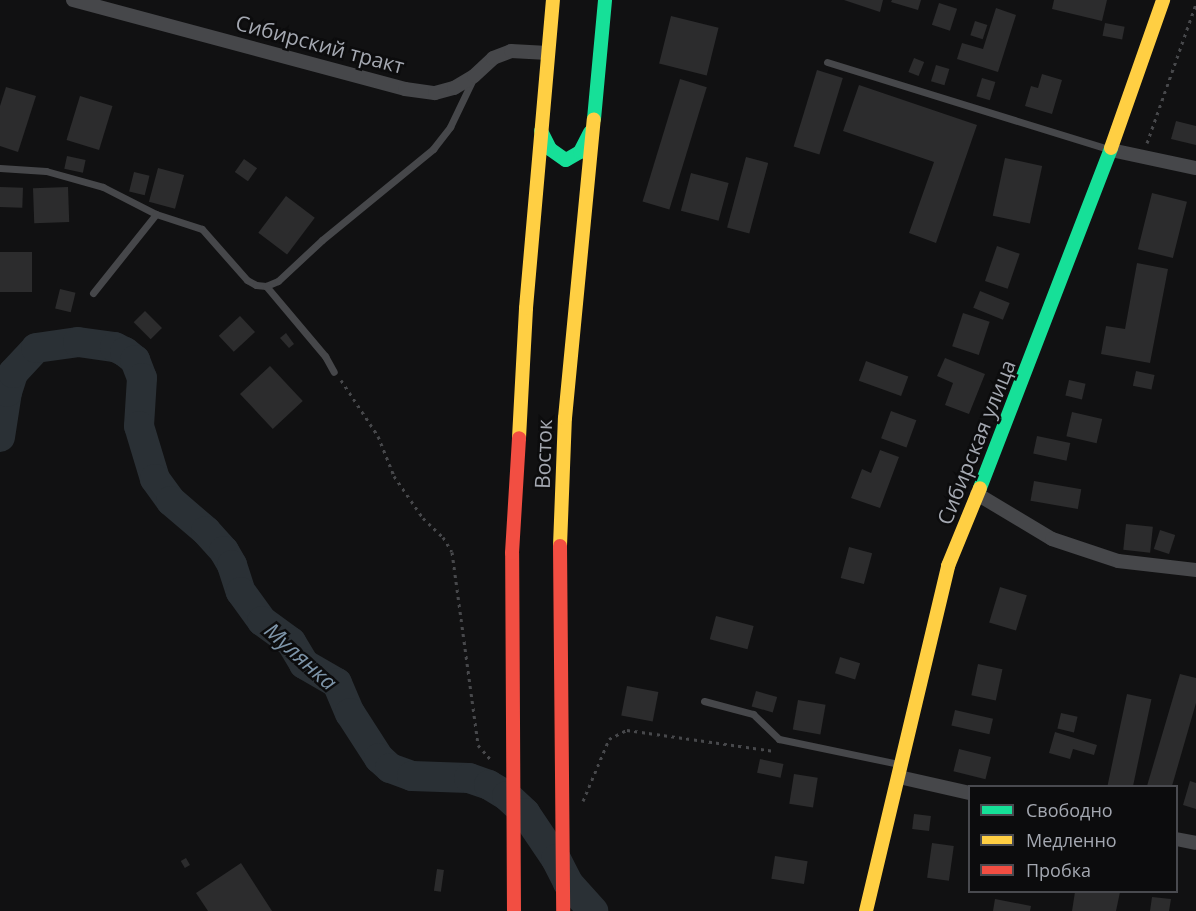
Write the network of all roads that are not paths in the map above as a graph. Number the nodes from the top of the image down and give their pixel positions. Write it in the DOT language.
graph roads {
  1 [pos="73,0"];
  2 [pos="554,0"];
  3 [pos="605,0"];
  4 [pos="1163,0"];
  5 [pos="548,53"];
  6 [pos="827,62"];
  7 [pos="474,76"];
  8 [pos="592,128"];
  9 [pos="541,131"];
  10 [pos="1111,150"];
  11 [pos="0,168"];
  12 [pos="1196,168"];
  13 [pos="156,214"];
  14 [pos="266,286"];
  15 [pos="93,294"];
  16 [pos="334,372"];
  17 [pos="977,494"];
  18 [pos="1196,570"];
  19 [pos="704,701"];
  20 [pos="900,771"];
  21 [pos="968,793"];
  22 [pos="1178,839"];
  23 [pos="1196,843"];
  24 [pos="514,911"];
  25 [pos="563,911"];
  26 [pos="866,911"];
  1 -- 7 [label="street, Сибирский тракт"];
  2 -- 5 [label="main road, Восток"];
  3 -- 8 [label="main road, Восток"];
  4 -- 10 [label="main road, Сибирская улица"];
  5 -- 7 [label="street, Сибирский тракт"];
  5 -- 9 [label="main road, Восток"];
  6 -- 10 [label="lane"];
  7 -- 14 [label="lane"];
  8 -- 9 [label="main road"];
  8 -- 25 [label="main road, Восток"];
  9 -- 24 [label="main road, Восток"];
  10 -- 12 [label="street"];
  10 -- 17 [label="main road, Сибирская улица"];
  11 -- 13 [label="lane"];
  13 -- 14 [label="lane"];
  13 -- 15 [label="lane"];
  14 -- 16 [label="lane"];
  17 -- 18 [label="street"];
  17 -- 20 [label="main road, Сибирская улица"];
  19 -- 20 [label="lane"];
  20 -- 21 [label="street"];
  20 -- 26 [label="main road, Сибирская улица"];
  22 -- 23 [label="street"];
}
